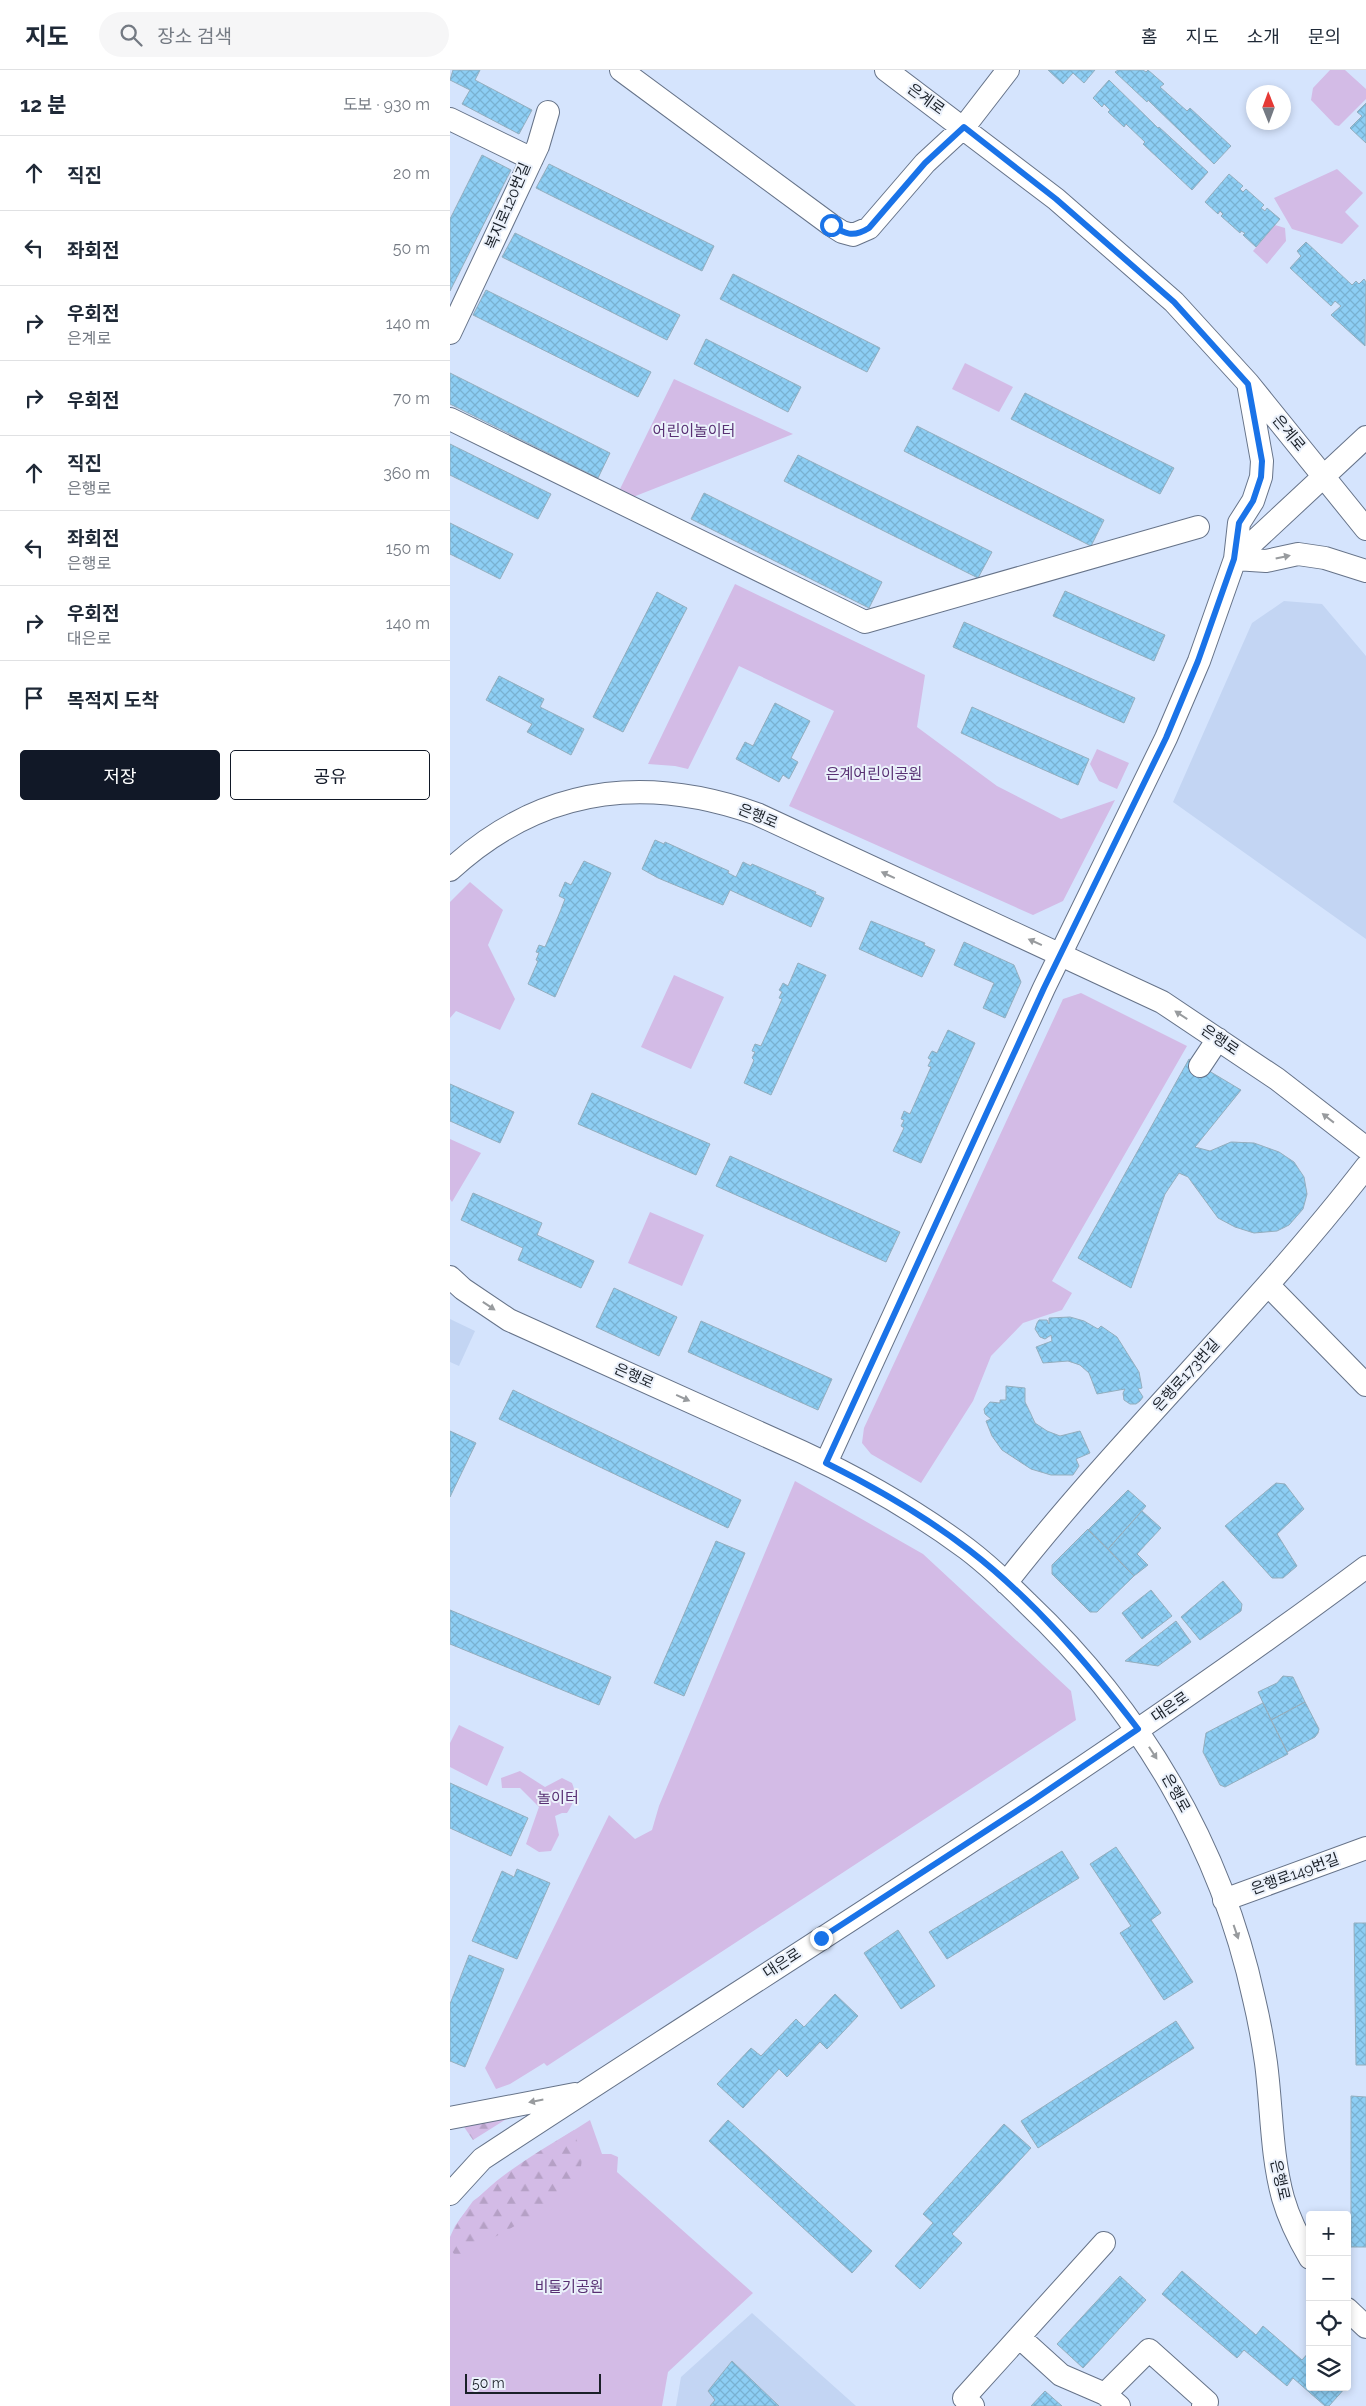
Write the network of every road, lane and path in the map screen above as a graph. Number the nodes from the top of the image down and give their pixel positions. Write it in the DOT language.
graph roads {
  1 [pos="621,70"];
  2 [pos="886,70"];
  3 [pos="1008,70"];
  4 [pos="548,112"];
  5 [pos="450,119"];
  6 [pos="964,127"];
  7 [pos="532,159"];
  8 [pos="450,333"];
  9 [pos="1248,384"];
  10 [pos="450,419"];
  11 [pos="1366,437"];
  12 [pos="1324,475"];
  13 [pos="1198,527"];
  14 [pos="1366,529"];
  15 [pos="1234,559"];
  16 [pos="1366,572"];
  17 [pos="450,870"];
  18 [pos="1060,954"];
  19 [pos="1218,1039"];
  20 [pos="1200,1066"];
  21 [pos="1366,1148"];
  22 [pos="1366,1167"];
  23 [pos="450,1277"];
  24 [pos="1268,1284"];
  25 [pos="1366,1386"];
  26 [pos="826,1463"];
  27 [pos="1366,1566"];
  28 [pos="1006,1583"];
  29 [pos="1138,1729"];
  30 [pos="1366,1848"];
  31 [pos="1224,1900"];
  32 [pos="584,2092"];
  33 [pos="450,2118"];
  34 [pos="454,2183"];
  35 [pos="1104,2243"];
  36 [pos="1309,2256"];
  37 [pos="1351,2313"];
  38 [pos="1366,2327"];
  39 [pos="1019,2337"];
  40 [pos="1112,2400"];
  41 [pos="972,2406"];
  42 [pos="1203,2406"];
  1 -- 6 [label="street"];
  2 -- 6 [label="street, 은계로"];
  3 -- 6 [label="street"];
  4 -- 7 [label="street"];
  5 -- 7 [label="street, 복지로120번길"];
  6 -- 9 [label="street, 은계로"];
  7 -- 8 [label="street, 복지로120번길"];
  9 -- 12 [label="street, 은계로"];
  9 -- 15 [label="street"];
  10 -- 13 [label="street"];
  11 -- 12 [label="street"];
  12 -- 14 [label="street, 은계로"];
  12 -- 15 [label="street"];
  15 -- 16 [label="street, one-way"];
  15 -- 18 [label="street"];
  18 -- 17 [label="street, 은행로, one-way"];
  19 -- 18 [label="street, 은행로, one-way"];
  18 -- 26 [label="street"];
  19 -- 20 [label="street"];
  21 -- 19 [label="street, 은행로, one-way"];
  22 -- 24 [label="street, 은행로173번길"];
  23 -- 26 [label="street, 은행로, one-way"];
  24 -- 25 [label="street"];
  24 -- 28 [label="street, 은행로173번길"];
  26 -- 28 [label="street, 은행로"];
  27 -- 29 [label="street, 대은로"];
  28 -- 29 [label="street, 은행로"];
  29 -- 31 [label="street, 은행로, one-way"];
  29 -- 32 [label="street, 대은로"];
  30 -- 31 [label="street, 은행로149번길"];
  31 -- 36 [label="street, 은행로, one-way"];
  32 -- 33 [label="street, one-way"];
  32 -- 34 [label="street, 대은로"];
  35 -- 39 [label="street"];
  37 -- 38 [label="street"];
  39 -- 40 [label="street"];
  39 -- 41 [label="street"];
  40 -- 42 [label="street"];
}
